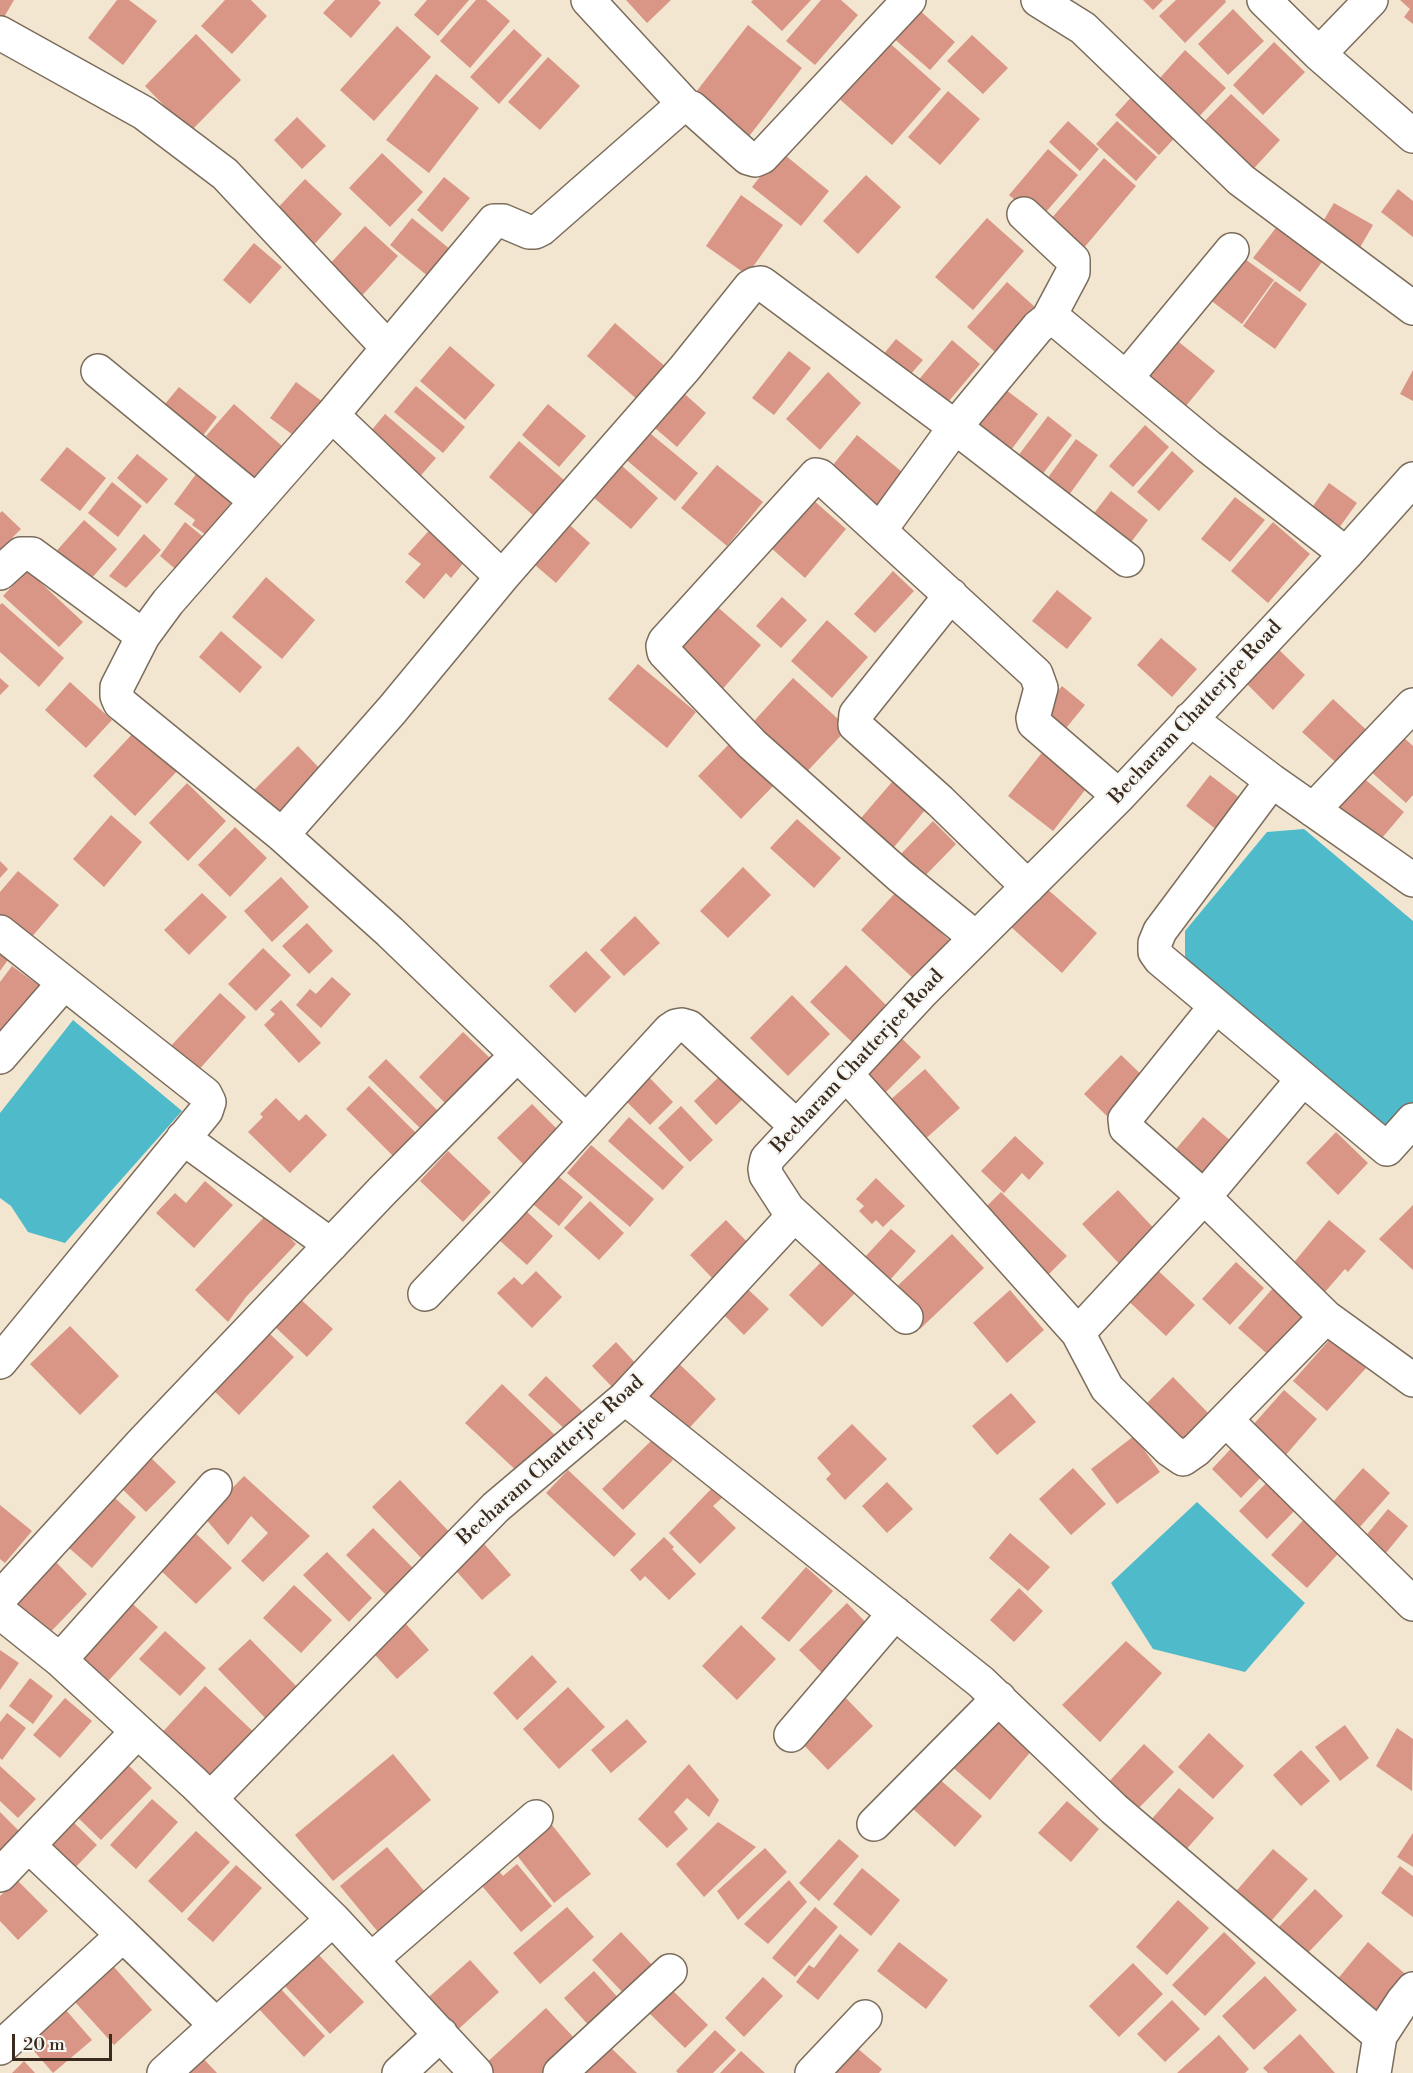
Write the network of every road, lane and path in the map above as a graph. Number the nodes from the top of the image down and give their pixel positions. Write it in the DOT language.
graph roads {
  1 [pos="588,0"];
  2 [pos="909,0"];
  3 [pos="1038,0"];
  4 [pos="1264,0"];
  5 [pos="1371,0"];
  6 [pos="0,33"];
  7 [pos="1319,54"];
  8 [pos="686,106"];
  9 [pos="1413,136"];
  10 [pos="1024,214"];
  11 [pos="1232,250"];
  12 [pos="1413,308"];
  13 [pos="1048,319"];
  14 [pos="388,348"];
  15 [pos="98,371"];
  16 [pos="1126,378"];
  17 [pos="332,415"];
  18 [pos="955,427"];
  19 [pos="1413,479"];
  20 [pos="256,501"];
  21 [pos="880,530"];
  22 [pos="1346,554"];
  23 [pos="1127,560"];
  24 [pos="0,573"];
  25 [pos="502,577"];
  26 [pos="951,595"];
  27 [pos="143,636"];
  28 [pos="1413,705"];
  29 [pos="1190,719"];
  30 [pos="1272,781"];
  31 [pos="1119,796"];
  32 [pos="1313,810"];
  33 [pos="282,835"];
  34 [pos="1413,880"];
  35 [pos="1028,887"];
  36 [pos="0,932"];
  37 [pos="976,938"];
  38 [pos="64,983"];
  39 [pos="1216,1006"];
  40 [pos="517,1055"];
  41 [pos="0,1057"];
  42 [pos="846,1074"];
  43 [pos="1303,1080"];
  44 [pos="1413,1120"];
  45 [pos="586,1121"];
  46 [pos="796,1126"];
  47 [pos="183,1138"];
  48 [pos="1204,1197"];
  49 [pos="788,1209"];
  50 [pos="331,1245"];
  51 [pos="425,1294"];
  52 [pos="906,1317"];
  53 [pos="1326,1317"];
  54 [pos="1078,1333"];
  55 [pos="0,1362"];
  56 [pos="1411,1375"];
  57 [pos="625,1398"];
  58 [pos="1226,1420"];
  59 [pos="215,1486"];
  60 [pos="0,1598"];
  61 [pos="1413,1604"];
  62 [pos="0,1612"];
  63 [pos="895,1613"];
  64 [pos="60,1660"];
  65 [pos="999,1698"];
  66 [pos="137,1732"];
  67 [pos="791,1735"];
  68 [pos="202,1791"];
  69 [pos="536,1816"];
  70 [pos="874,1824"];
  71 [pos="29,1846"];
  72 [pos="0,1875"];
  73 [pos="339,1925"];
  74 [pos="123,1935"];
  75 [pos="372,1959"];
  76 [pos="670,1971"];
  77 [pos="1413,1989"];
  78 [pos="865,2017"];
  79 [pos="216,2025"];
  80 [pos="441,2034"];
  81 [pos="1380,2036"];
  82 [pos="0,2048"];
  83 [pos="164,2073"];
  84 [pos="399,2073"];
  85 [pos="476,2073"];
  86 [pos="560,2073"];
  87 [pos="812,2073"];
  88 [pos="1374,2073"];
  1 -- 8 [label="street"];
  2 -- 8 [label="street"];
  3 -- 12 [label="street"];
  4 -- 7 [label="street"];
  5 -- 7 [label="street"];
  6 -- 14 [label="street"];
  7 -- 9 [label="street"];
  8 -- 14 [label="street"];
  10 -- 13 [label="street"];
  11 -- 16 [label="street"];
  13 -- 16 [label="street"];
  13 -- 18 [label="street"];
  14 -- 17 [label="street"];
  15 -- 20 [label="street"];
  16 -- 22 [label="street"];
  17 -- 20 [label="street"];
  17 -- 25 [label="street"];
  18 -- 21 [label="street"];
  18 -- 23 [label="street"];
  18 -- 25 [label="street"];
  19 -- 22 [label="street, Becharam Chatterjee Road"];
  20 -- 27 [label="street"];
  21 -- 26 [label="street"];
  21 -- 37 [label="street"];
  22 -- 29 [label="street, Becharam Chatterjee Road"];
  24 -- 27 [label="street"];
  25 -- 33 [label="street"];
  26 -- 31 [label="street"];
  26 -- 35 [label="street"];
  27 -- 33 [label="street"];
  28 -- 32 [label="street"];
  29 -- 30 [label="street"];
  29 -- 31 [label="street, Becharam Chatterjee Road"];
  30 -- 32 [label="street"];
  30 -- 39 [label="street"];
  31 -- 35 [label="street, Becharam Chatterjee Road"];
  32 -- 34 [label="street"];
  33 -- 40 [label="street"];
  35 -- 37 [label="street, Becharam Chatterjee Road"];
  36 -- 38 [label="street"];
  37 -- 42 [label="street, Becharam Chatterjee Road"];
  38 -- 41 [label="street"];
  38 -- 47 [label="street"];
  39 -- 43 [label="street"];
  39 -- 48 [label="street"];
  40 -- 45 [label="street"];
  40 -- 50 [label="street"];
  42 -- 46 [label="street, Becharam Chatterjee Road"];
  42 -- 54 [label="street"];
  43 -- 44 [label="street"];
  43 -- 48 [label="street"];
  45 -- 46 [label="street"];
  45 -- 51 [label="street"];
  46 -- 49 [label="street, Becharam Chatterjee Road"];
  47 -- 50 [label="street"];
  47 -- 55 [label="street"];
  48 -- 53 [label="street"];
  48 -- 54 [label="street"];
  49 -- 52 [label="street"];
  49 -- 57 [label="street, Becharam Chatterjee Road"];
  50 -- 60 [label="street"];
  53 -- 56 [label="street"];
  53 -- 58 [label="street"];
  54 -- 58 [label="street"];
  57 -- 63 [label="street"];
  57 -- 68 [label="street, Becharam Chatterjee Road"];
  58 -- 61 [label="street"];
  59 -- 64 [label="street"];
  62 -- 64 [label="street"];
  63 -- 65 [label="street"];
  63 -- 67 [label="street"];
  64 -- 66 [label="street"];
  65 -- 70 [label="street"];
  65 -- 81 [label="street"];
  66 -- 68 [label="street"];
  66 -- 71 [label="street"];
  68 -- 73 [label="street"];
  69 -- 75 [label="street"];
  71 -- 72 [label="street"];
  71 -- 74 [label="street"];
  73 -- 75 [label="street"];
  73 -- 79 [label="street"];
  74 -- 79 [label="street"];
  74 -- 82 [label="street"];
  75 -- 80 [label="street"];
  76 -- 86 [label="street"];
  77 -- 81 [label="street"];
  78 -- 87 [label="street"];
  79 -- 83 [label="street"];
  80 -- 84 [label="street"];
  80 -- 85 [label="street"];
  81 -- 88 [label="street"];
}
